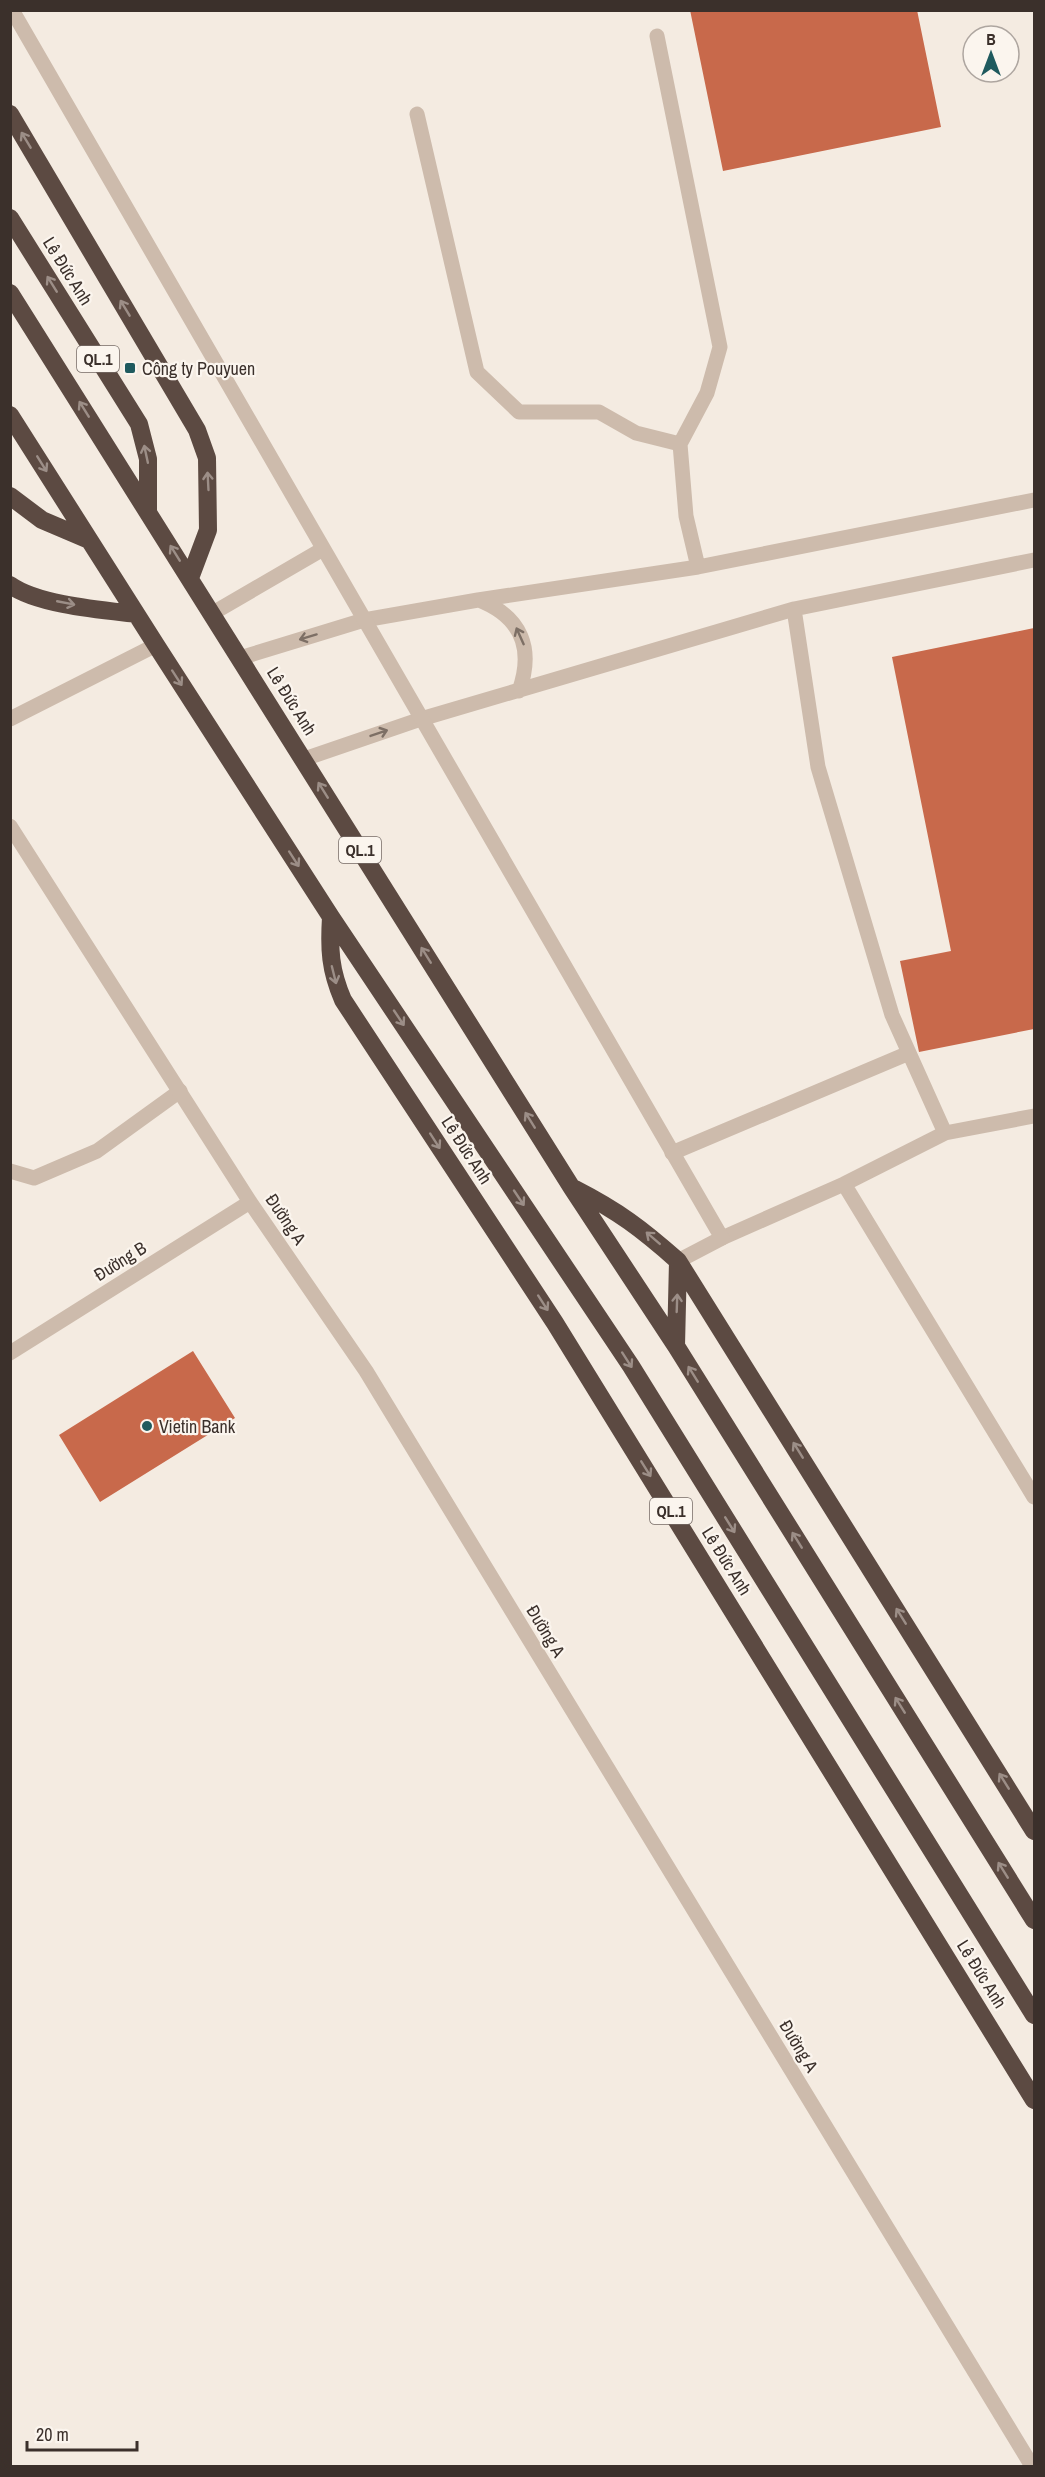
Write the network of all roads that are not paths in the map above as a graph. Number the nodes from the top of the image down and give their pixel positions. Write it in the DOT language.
graph roads {
  1 [pos="12,10"];
  2 [pos="657,36"];
  3 [pos="10,114"];
  4 [pos="417,114"];
  5 [pos="10,218"];
  6 [pos="10,292"];
  7 [pos="10,415"];
  8 [pos="680,444"];
  9 [pos="10,496"];
  10 [pos="1035,500"];
  11 [pos="148,512"];
  12 [pos="89,540"];
  13 [pos="323,549"];
  14 [pos="1035,560"];
  15 [pos="698,567"];
  16 [pos="190,578"];
  17 [pos="10,585"];
  18 [pos="478,600"];
  19 [pos="794,609"];
  20 [pos="213,613"];
  21 [pos="136,614"];
  22 [pos="364,620"];
  23 [pos="156,645"];
  24 [pos="240,658"];
  25 [pos="519,691"];
  26 [pos="10,719"];
  27 [pos="421,719"];
  28 [pos="304,759"];
  29 [pos="10,826"];
  30 [pos="332,917"];
  31 [pos="909,1053"];
  32 [pos="180,1091"];
  33 [pos="1035,1116"];
  34 [pos="945,1133"];
  35 [pos="672,1153"];
  36 [pos="10,1171"];
  37 [pos="844,1184"];
  38 [pos="572,1188"];
  39 [pos="250,1202"];
  40 [pos="722,1238"];
  41 [pos="678,1261"];
  42 [pos="676,1346"];
  43 [pos="10,1353"];
  44 [pos="1035,1497"];
  45 [pos="1035,1831"];
  46 [pos="1035,1920"];
  47 [pos="1035,2015"];
  48 [pos="1035,2100"];
  49 [pos="1032,2466"];
  1 -- 13 [label="street"];
  2 -- 8 [label="street"];
  16 -- 3 [label="highway, one-way"];
  4 -- 8 [label="street"];
  11 -- 5 [label="highway, Lê Đức Anh / QL.1, one-way"];
  11 -- 6 [label="highway, Lê Đức Anh / QL.1, one-way"];
  7 -- 12 [label="highway, Lê Đức Anh / QL.1, one-way"];
  8 -- 15 [label="street"];
  9 -- 12 [label="highway"];
  10 -- 15 [label="street"];
  16 -- 11 [label="highway, Lê Đức Anh / QL.1, one-way"];
  12 -- 21 [label="highway, Lê Đức Anh / QL.1"];
  13 -- 20 [label="street"];
  13 -- 22 [label="street"];
  14 -- 19 [label="street"];
  15 -- 18 [label="street"];
  16 -- 20 [label="highway, Lê Đức Anh / QL.1"];
  17 -- 21 [label="highway, one-way"];
  18 -- 22 [label="street"];
  25 -- 18 [label="street, one-way"];
  19 -- 25 [label="street"];
  19 -- 31 [label="street"];
  20 -- 24 [label="highway, Lê Đức Anh / QL.1"];
  21 -- 23 [label="highway, Lê Đức Anh / QL.1"];
  22 -- 24 [label="street, one-way"];
  22 -- 27 [label="street"];
  23 -- 26 [label="street"];
  23 -- 30 [label="highway, Lê Đức Anh / QL.1, one-way"];
  24 -- 28 [label="highway, Lê Đức Anh / QL.1"];
  25 -- 27 [label="street"];
  28 -- 27 [label="street, one-way"];
  27 -- 35 [label="street"];
  38 -- 28 [label="highway, Lê Đức Anh / QL.1, one-way"];
  29 -- 32 [label="street, Đường A"];
  30 -- 47 [label="highway, Lê Đức Anh / QL.1, one-way"];
  30 -- 48 [label="highway, Lê Đức Anh / QL.1, one-way"];
  31 -- 34 [label="street"];
  31 -- 35 [label="street"];
  32 -- 36 [label="street"];
  32 -- 39 [label="street, Đường A"];
  33 -- 34 [label="street"];
  34 -- 37 [label="street"];
  35 -- 40 [label="street"];
  37 -- 40 [label="street"];
  37 -- 44 [label="street"];
  41 -- 38 [label="highway, one-way"];
  38 -- 42 [label="highway, Lê Đức Anh / QL.1"];
  39 -- 43 [label="street, Đường B"];
  39 -- 49 [label="street, Đường A"];
  40 -- 41 [label="street"];
  42 -- 41 [label="highway, one-way"];
  45 -- 41 [label="highway, one-way"];
  46 -- 42 [label="highway, Lê Đức Anh / QL.1, one-way"];
}
